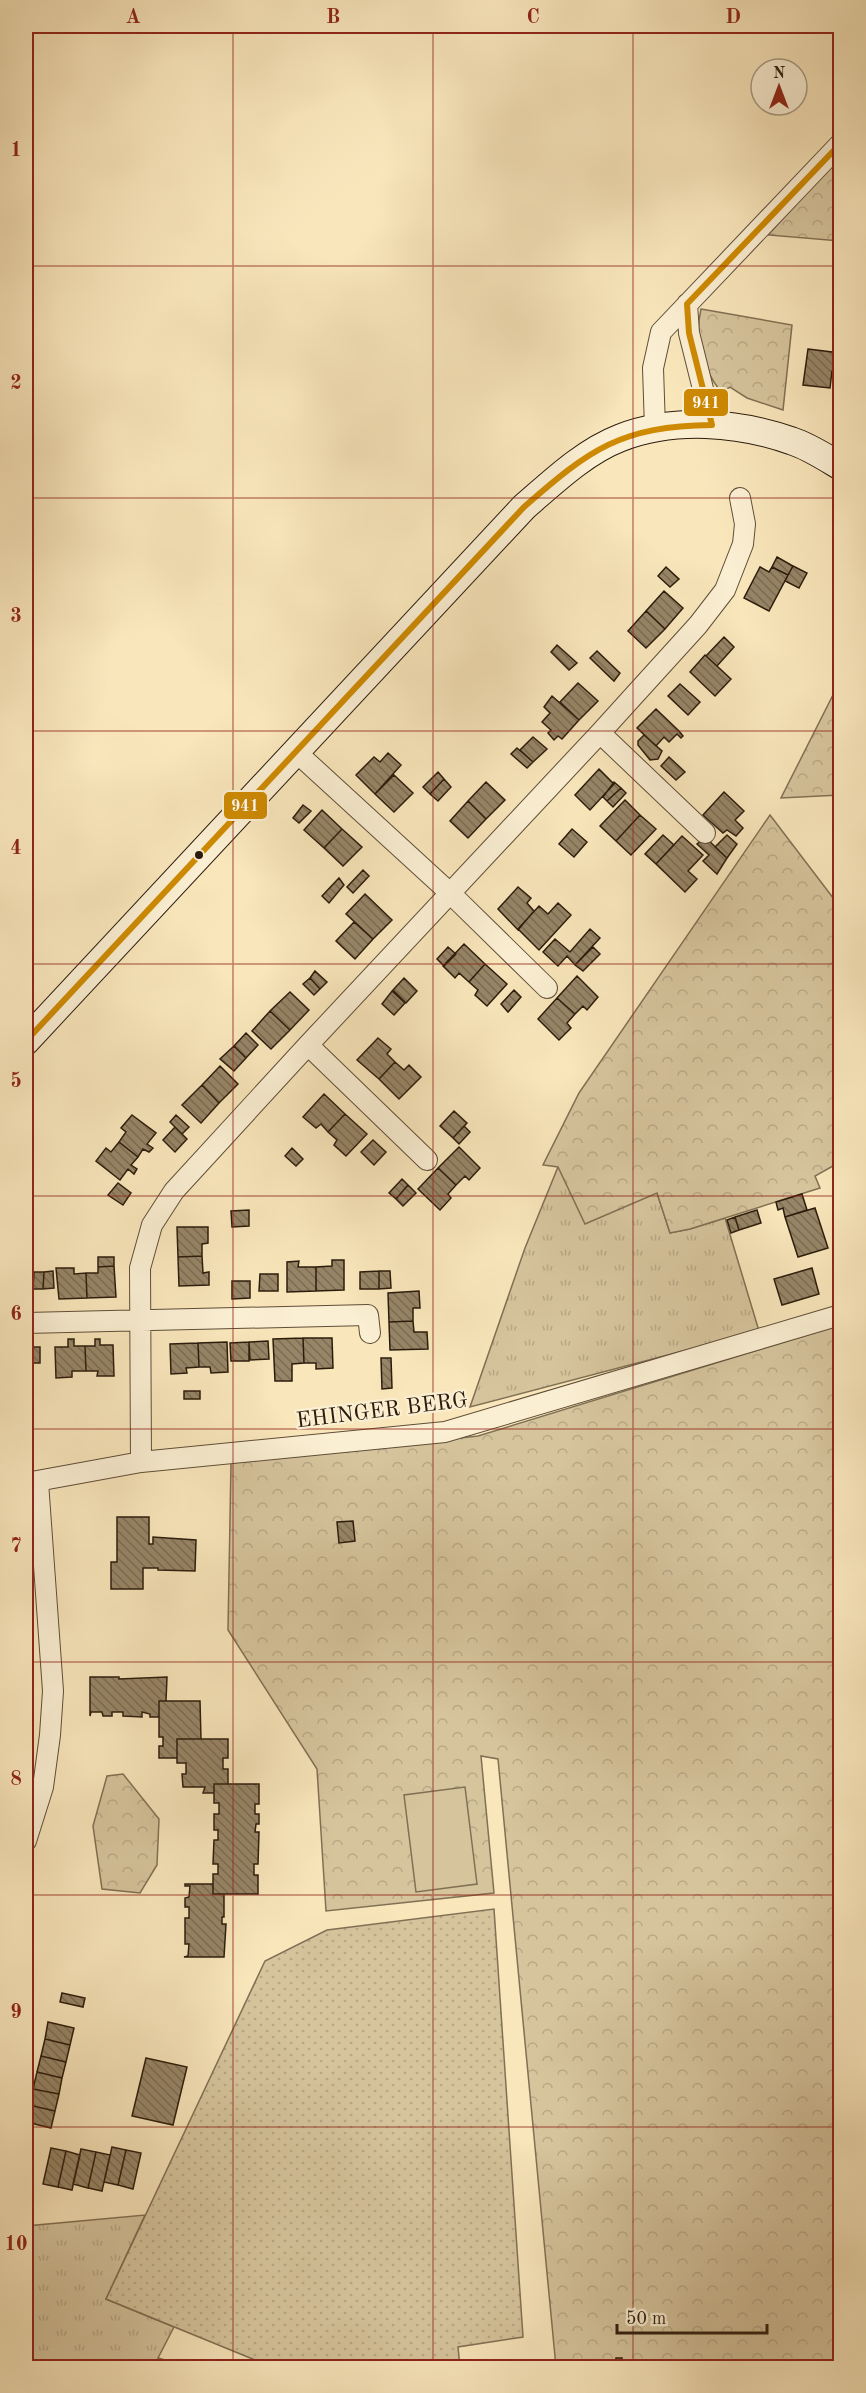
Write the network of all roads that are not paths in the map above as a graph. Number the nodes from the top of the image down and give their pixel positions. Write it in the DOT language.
graph roads {
  1 [pos="840,144"];
  2 [pos="687,304"];
  3 [pos="712,425"];
  4 [pos="655,428"];
  5 [pos="840,466"];
  6 [pos="740,498"];
  7 [pos="600,734"];
  8 [pos="295,751"];
  9 [pos="705,833"];
  10 [pos="450,893"];
  11 [pos="547,988"];
  12 [pos="26,1041"];
  13 [pos="308,1045"];
  14 [pos="427,1160"];
  15 [pos="840,1315"];
  16 [pos="140,1321"];
  17 [pos="26,1323"];
  18 [pos="370,1333"];
  19 [pos="141,1462"];
  20 [pos="32,1482"];
  21 [pos="26,1841"];
  1 -- 2 [label="street"];
  2 -- 3 [label="street"];
  2 -- 4 [label="street"];
  3 -- 4 [label="main road"];
  3 -- 5 [label="main road"];
  4 -- 8 [label="main road"];
  6 -- 7 [label="street"];
  7 -- 9 [label="street"];
  7 -- 10 [label="street"];
  8 -- 10 [label="street"];
  8 -- 12 [label="main road"];
  10 -- 11 [label="street"];
  10 -- 13 [label="street"];
  13 -- 14 [label="street"];
  13 -- 16 [label="street"];
  15 -- 19 [label="street, EHINGER BERG"];
  16 -- 17 [label="street"];
  16 -- 18 [label="street"];
  16 -- 19 [label="street"];
  19 -- 20 [label="street, EHINGER BERG"];
  20 -- 21 [label="street"];
}
